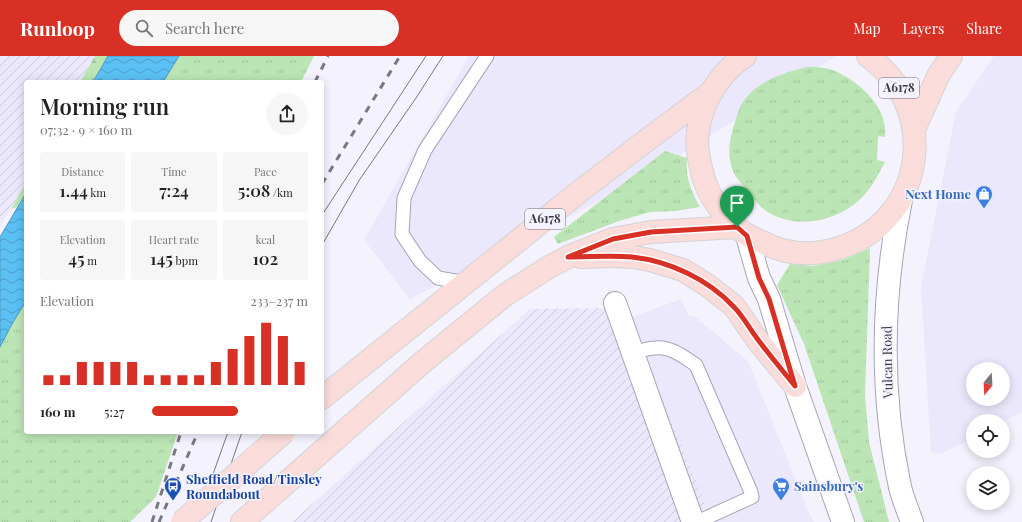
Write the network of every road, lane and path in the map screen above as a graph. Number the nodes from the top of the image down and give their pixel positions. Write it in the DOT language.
graph roads {
  1 [pos="487,56"];
  2 [pos="745,56"];
  3 [pos="868,56"];
  4 [pos="951,56"];
  5 [pos="711,92"];
  6 [pos="914,130"];
  7 [pos="900,200"];
  8 [pos="742,232"];
  9 [pos="568,257"];
  10 [pos="467,283"];
  11 [pos="615,303"];
  12 [pos="633,353"];
  13 [pos="795,386"];
  14 [pos="324,396"];
  15 [pos="282,434"];
  16 [pos="843,521"];
  17 [pos="182,522"];
  18 [pos="242,522"];
  19 [pos="693,522"];
  20 [pos="697,522"];
  21 [pos="912,522"];
  1 -- 10 [label="lane"];
  2 -- 5 [label="main road, A6178"];
  3 -- 6 [label="main road, A6178"];
  4 -- 6 [label="main road, A6178"];
  5 -- 8 [label="main road, A6178"];
  5 -- 10 [label="main road, A6178"];
  6 -- 7 [label="main road, A6178"];
  7 -- 8 [label="main road, A6178"];
  7 -- 21 [label="street, Vulcan Road"];
  8 -- 9 [label="main road, A6178"];
  8 -- 13 [label="street"];
  9 -- 13 [label="main road"];
  9 -- 18 [label="main road, A6178"];
  10 -- 14 [label="main road, A6178"];
  11 -- 12 [label="street"];
  12 -- 19 [label="street"];
  12 -- 20 [label="lane"];
  13 -- 16 [label="street"];
  15 -- 17 [label="main road, bridge"];
}
